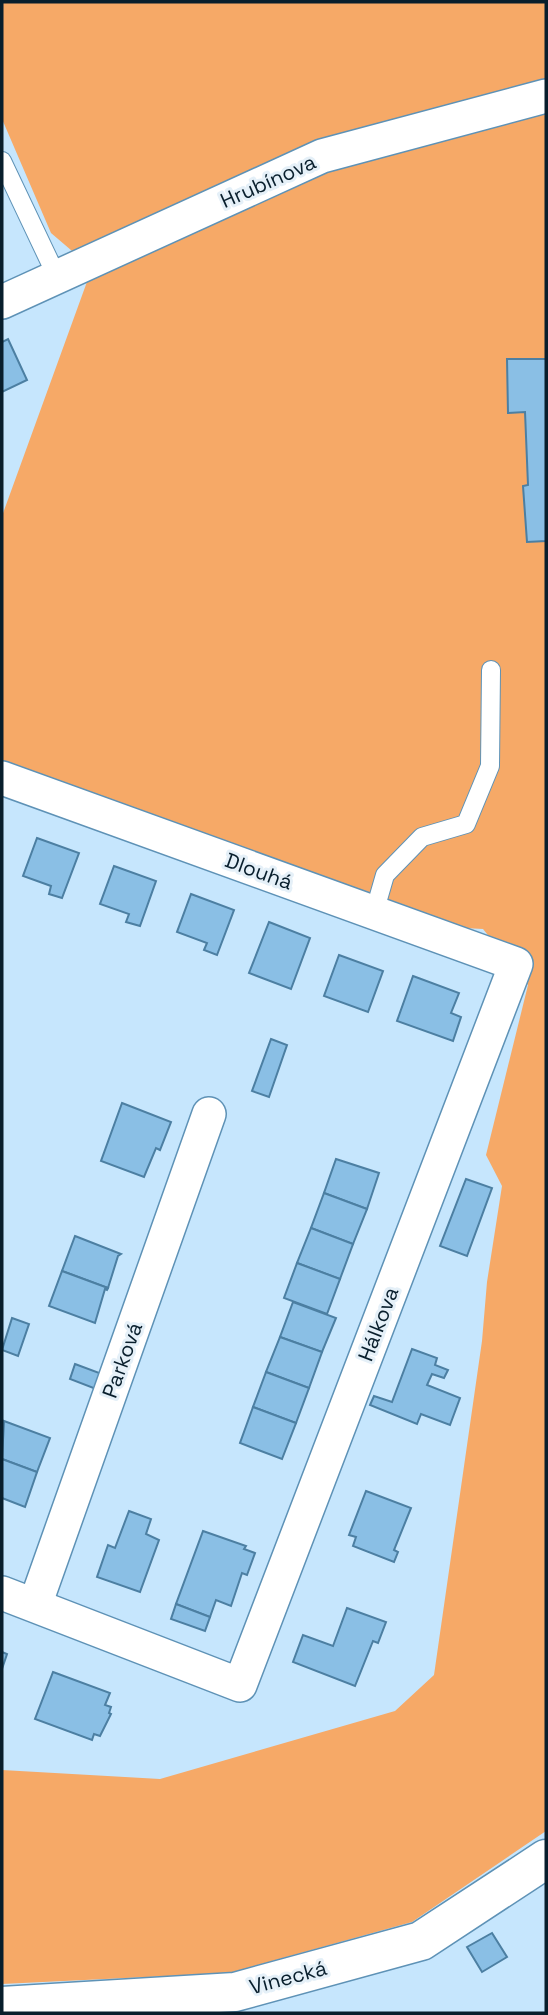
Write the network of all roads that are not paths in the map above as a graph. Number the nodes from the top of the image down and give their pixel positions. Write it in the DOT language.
graph roads {
  1 [pos="546,96"];
  2 [pos="2,161"];
  3 [pos="57,277"];
  4 [pos="2,302"];
  5 [pos="491,670"];
  6 [pos="2,778"];
  7 [pos="374,913"];
  8 [pos="516,964"];
  9 [pos="209,1115"];
  10 [pos="2,1593"];
  11 [pos="35,1605"];
  12 [pos="546,1859"];
  13 [pos="2,2006"];
  1 -- 3 [label="street, Hrubínova"];
  2 -- 3 [label="lane"];
  3 -- 4 [label="street, Hrubínova"];
  5 -- 7 [label="lane"];
  6 -- 7 [label="street, Dlouhá"];
  7 -- 8 [label="street, Dlouhá"];
  8 -- 11 [label="street, Hálkova"];
  9 -- 11 [label="street, Parková"];
  10 -- 11 [label="street"];
  12 -- 13 [label="street, Vinecká"];
}
